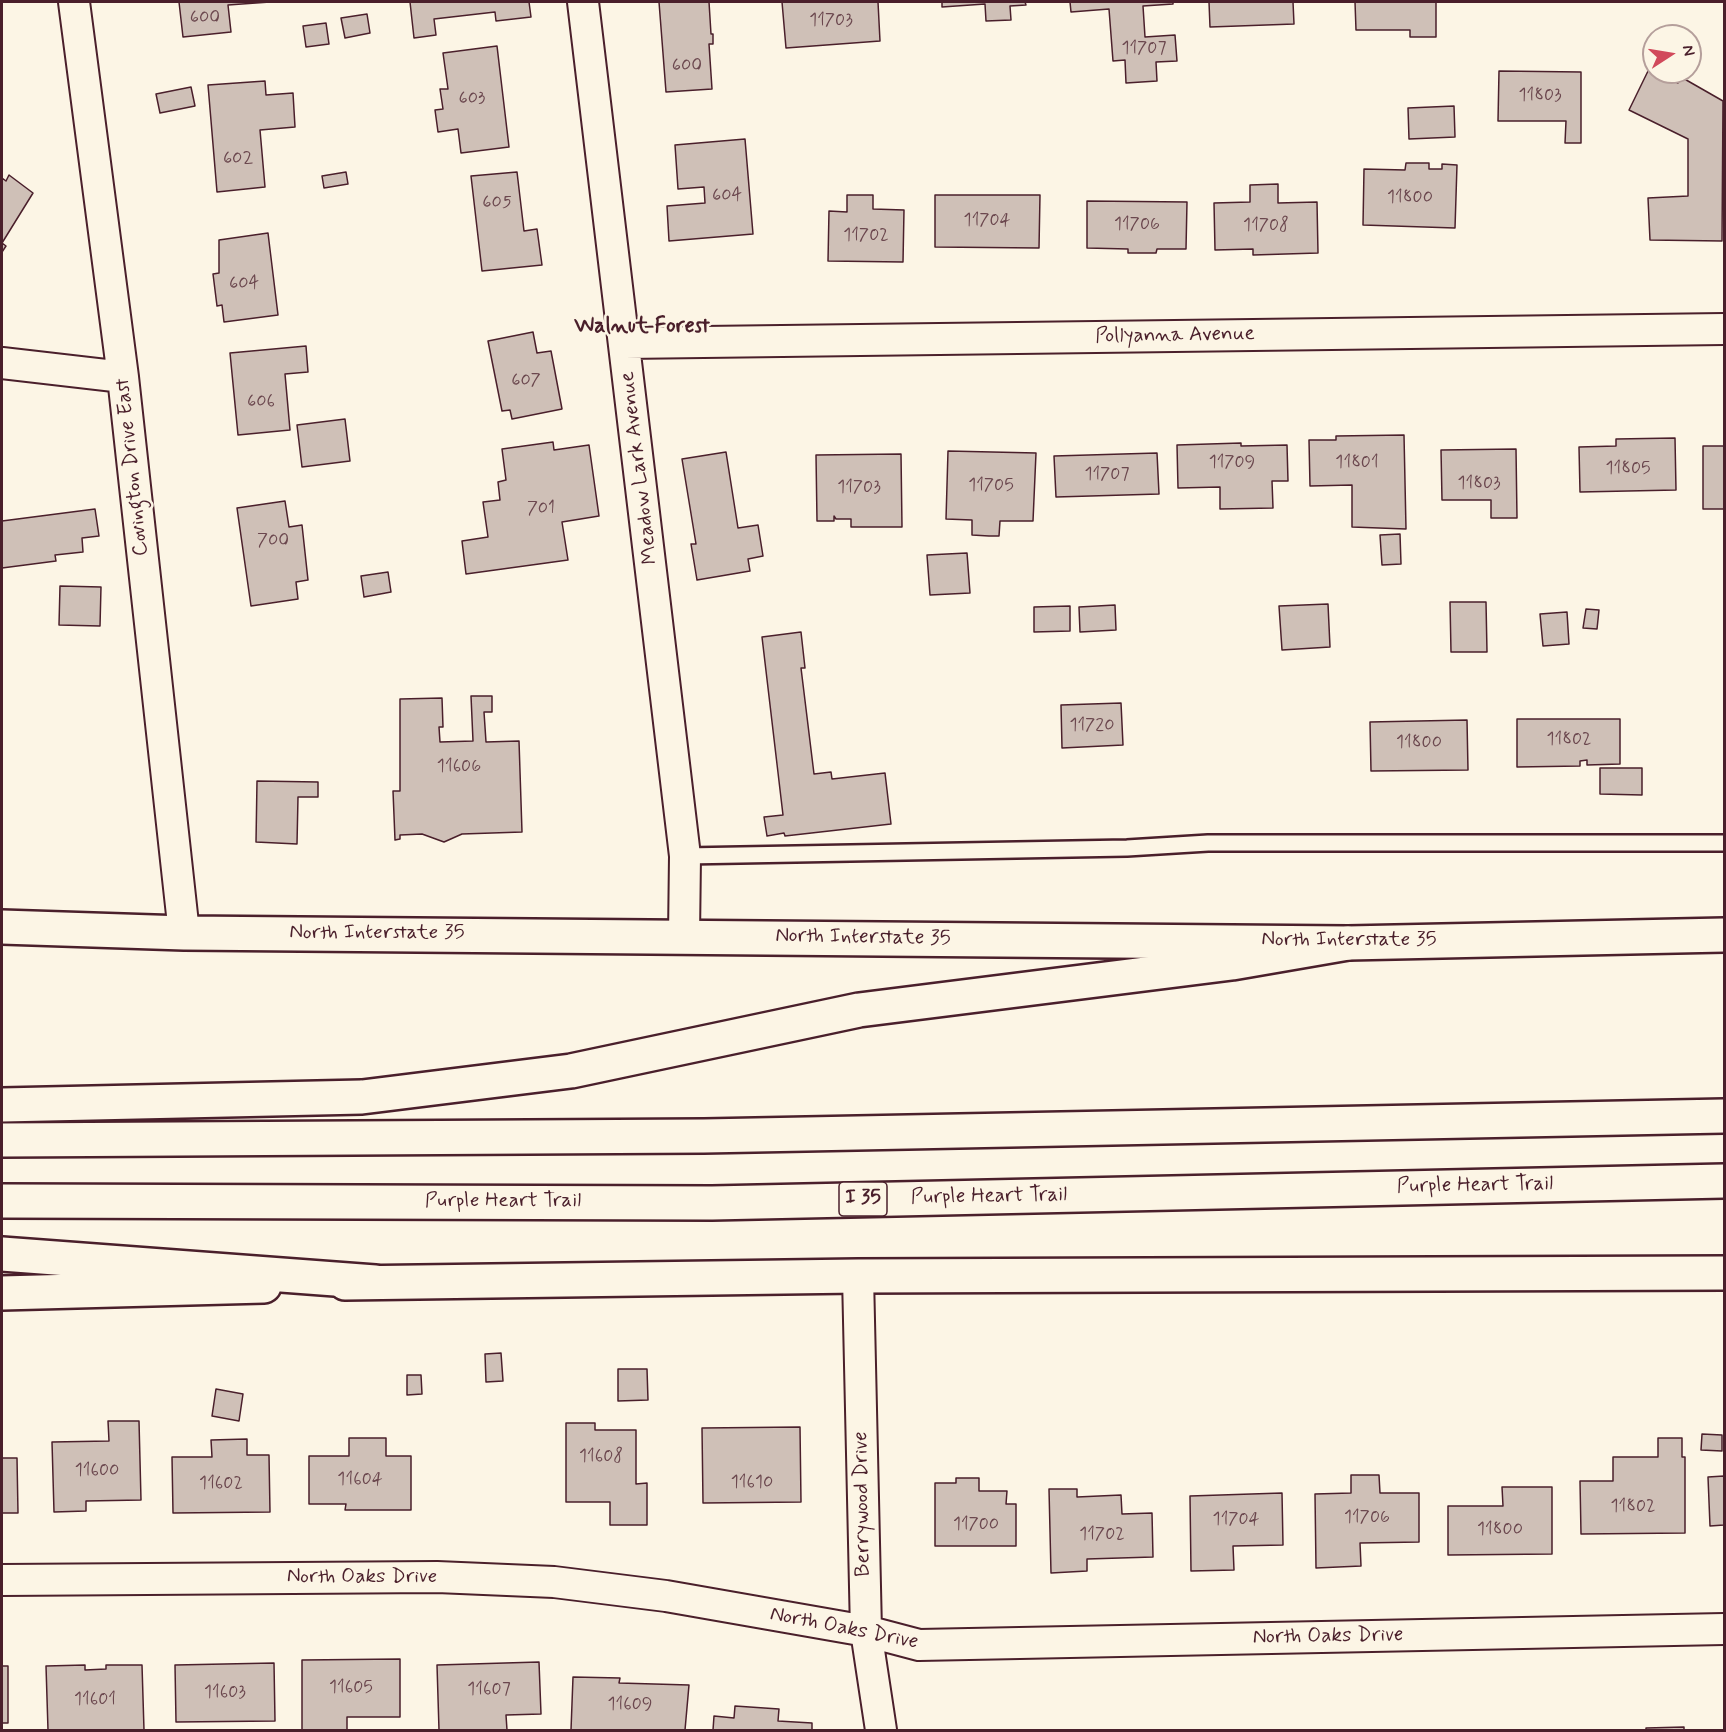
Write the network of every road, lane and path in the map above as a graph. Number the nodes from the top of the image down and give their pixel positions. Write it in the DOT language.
graph roads {
  1 [pos="74,2"];
  2 [pos="583,2"];
  3 [pos="1725,329"];
  4 [pos="625,344"];
  5 [pos="2,363"];
  6 [pos="123,377"];
  7 [pos="1725,843"];
  8 [pos="685,856"];
  9 [pos="2,927"];
  10 [pos="184,933"];
  11 [pos="1725,935"];
  12 [pos="684,936"];
  13 [pos="1347,943"];
  14 [pos="2,1106"];
  15 [pos="1725,1116"];
  16 [pos="2,1140"];
  17 [pos="1725,1181"];
  18 [pos="2,1201"];
  19 [pos="2,1254"];
  20 [pos="1725,1273"];
  21 [pos="858,1276"];
  22 [pos="375,1282"];
  23 [pos="2,1293"];
  24 [pos="2,1580"];
  25 [pos="1725,1629"];
  26 [pos="866,1631"];
  27 [pos="881,1731"];
  1 -- 6 [label="street, Covington Drive East"];
  2 -- 4 [label="street, Meadow Lark Avenue"];
  3 -- 4 [label="street, Pollyanna Avenue"];
  4 -- 8 [label="street, Meadow Lark Avenue"];
  5 -- 6 [label="street"];
  6 -- 10 [label="street, Covington Drive East"];
  7 -- 8 [label="lane"];
  8 -- 12 [label="street, Meadow Lark Avenue"];
  9 -- 10 [label="main road, North Interstate 35"];
  10 -- 12 [label="main road, North Interstate 35"];
  11 -- 13 [label="main road, North Interstate 35"];
  12 -- 13 [label="main road, North Interstate 35"];
  13 -- 14 [label="main road"];
  15 -- 16 [label="main road"];
  17 -- 18 [label="main road, Purple Heart Trail / I 35"];
  19 -- 22 [label="main road"];
  20 -- 21 [label="main road"];
  21 -- 22 [label="main road"];
  21 -- 26 [label="street, Berrywood Drive"];
  22 -- 23 [label="main road"];
  24 -- 26 [label="street, North Oaks Drive"];
  25 -- 26 [label="street, North Oaks Drive"];
  26 -- 27 [label="street, Berrywood Drive"];
}
